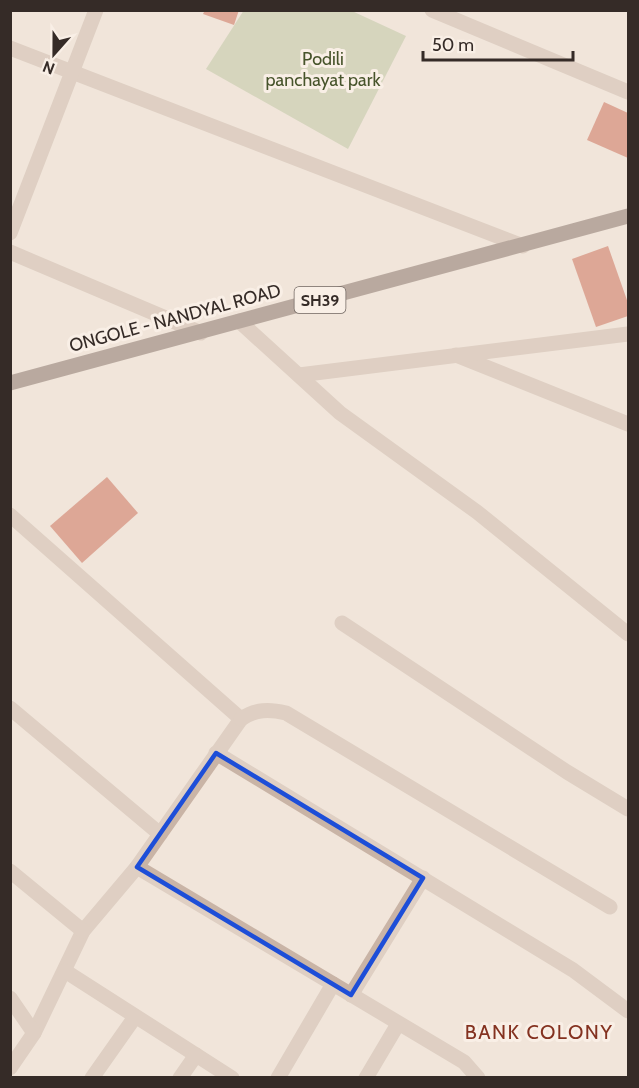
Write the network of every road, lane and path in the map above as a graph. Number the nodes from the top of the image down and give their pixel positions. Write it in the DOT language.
graph roads {
  1 [pos="96,10"];
  2 [pos="432,10"];
  3 [pos="10,48"];
  4 [pos="71,72"];
  5 [pos="628,92"];
  6 [pos="628,216"];
  7 [pos="10,233"];
  8 [pos="523,246"];
  9 [pos="10,252"];
  10 [pos="239,321"];
  11 [pos="201,333"];
  12 [pos="628,334"];
  13 [pos="454,354"];
  14 [pos="298,375"];
  15 [pos="10,383"];
  16 [pos="628,424"];
  17 [pos="10,515"];
  18 [pos="342,623"];
  19 [pos="628,634"];
  20 [pos="10,708"];
  21 [pos="241,719"];
  22 [pos="216,753"];
  23 [pos="628,809"];
  24 [pos="160,834"];
  25 [pos="137,867"];
  26 [pos="10,871"];
  27 [pos="423,878"];
  28 [pos="610,907"];
  29 [pos="83,931"];
  30 [pos="65,972"];
  31 [pos="333,984"];
  32 [pos="351,995"];
  33 [pos="10,998"];
  34 [pos="628,1011"];
  35 [pos="135,1017"];
  36 [pos="398,1024"];
  37 [pos="34,1033"];
  38 [pos="196,1055"];
  39 [pos="10,1068"];
  40 [pos="92,1077"];
  41 [pos="180,1077"];
  42 [pos="232,1077"];
  43 [pos="278,1077"];
  44 [pos="366,1077"];
  45 [pos="478,1077"];
  1 -- 4 [label="street"];
  2 -- 5 [label="street"];
  3 -- 4 [label="street"];
  4 -- 7 [label="street"];
  4 -- 8 [label="street"];
  6 -- 8 [label="main road, ONGOLE - NANDYAL ROAD / SH39"];
  8 -- 10 [label="main road, ONGOLE - NANDYAL ROAD / SH39"];
  9 -- 11 [label="street"];
  10 -- 11 [label="main road, ONGOLE - NANDYAL ROAD / SH39"];
  10 -- 14 [label="street"];
  11 -- 15 [label="main road, ONGOLE - NANDYAL ROAD / SH39"];
  12 -- 13 [label="street"];
  13 -- 14 [label="street"];
  13 -- 16 [label="street"];
  14 -- 19 [label="street"];
  17 -- 21 [label="street"];
  18 -- 23 [label="street"];
  20 -- 24 [label="street"];
  21 -- 22 [label="street"];
  21 -- 28 [label="street"];
  22 -- 24 [label="street"];
  22 -- 27 [label="street"];
  24 -- 25 [label="street"];
  25 -- 29 [label="street"];
  25 -- 31 [label="street"];
  26 -- 29 [label="street"];
  27 -- 32 [label="street"];
  27 -- 34 [label="street"];
  29 -- 30 [label="street"];
  30 -- 35 [label="street"];
  30 -- 37 [label="street"];
  31 -- 32 [label="street"];
  31 -- 43 [label="street"];
  32 -- 36 [label="street"];
  33 -- 37 [label="street"];
  35 -- 38 [label="street"];
  35 -- 40 [label="street"];
  36 -- 44 [label="street"];
  36 -- 45 [label="street"];
  37 -- 39 [label="street"];
  38 -- 41 [label="street"];
  38 -- 42 [label="street"];
}
